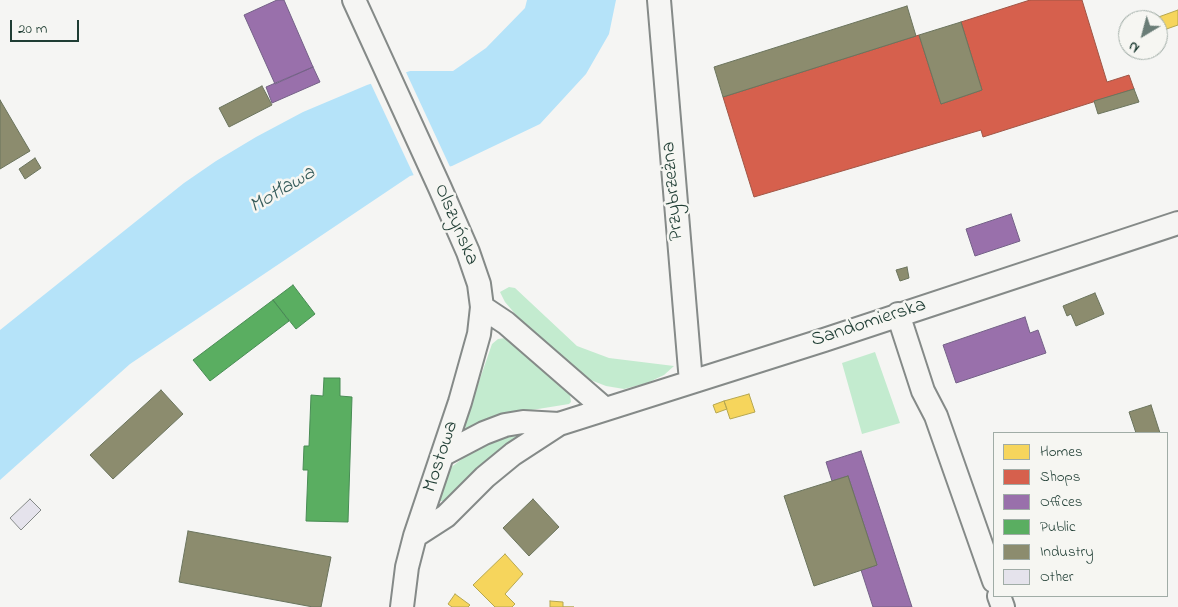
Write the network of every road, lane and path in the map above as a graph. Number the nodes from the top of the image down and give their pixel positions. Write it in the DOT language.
graph roads {
  1 [pos="354,0"];
  2 [pos="659,0"];
  3 [pos="1178,223"];
  4 [pos="482,307"];
  5 [pos="898,314"];
  6 [pos="691,382"];
  7 [pos="605,409"];
  8 [pos="559,424"];
  9 [pos="444,454"];
  10 [pos="415,536"];
  11 [pos="993,578"];
  12 [pos="402,607"];
  1 -- 4 [label="street, Olszyńska"];
  2 -- 6 [label="street, Przybrzeżna"];
  3 -- 5 [label="street, Sandomierska"];
  4 -- 7 [label="street"];
  4 -- 9 [label="street, Mostowa"];
  5 -- 6 [label="street, Sandomierska"];
  5 -- 11 [label="street"];
  6 -- 7 [label="street, Sandomierska"];
  7 -- 8 [label="street, Sandomierska"];
  8 -- 9 [label="street, Sandomierska"];
  8 -- 10 [label="street, Sandomierska"];
  9 -- 10 [label="street, Mostowa"];
  10 -- 12 [label="street, Mostowa"];
}
